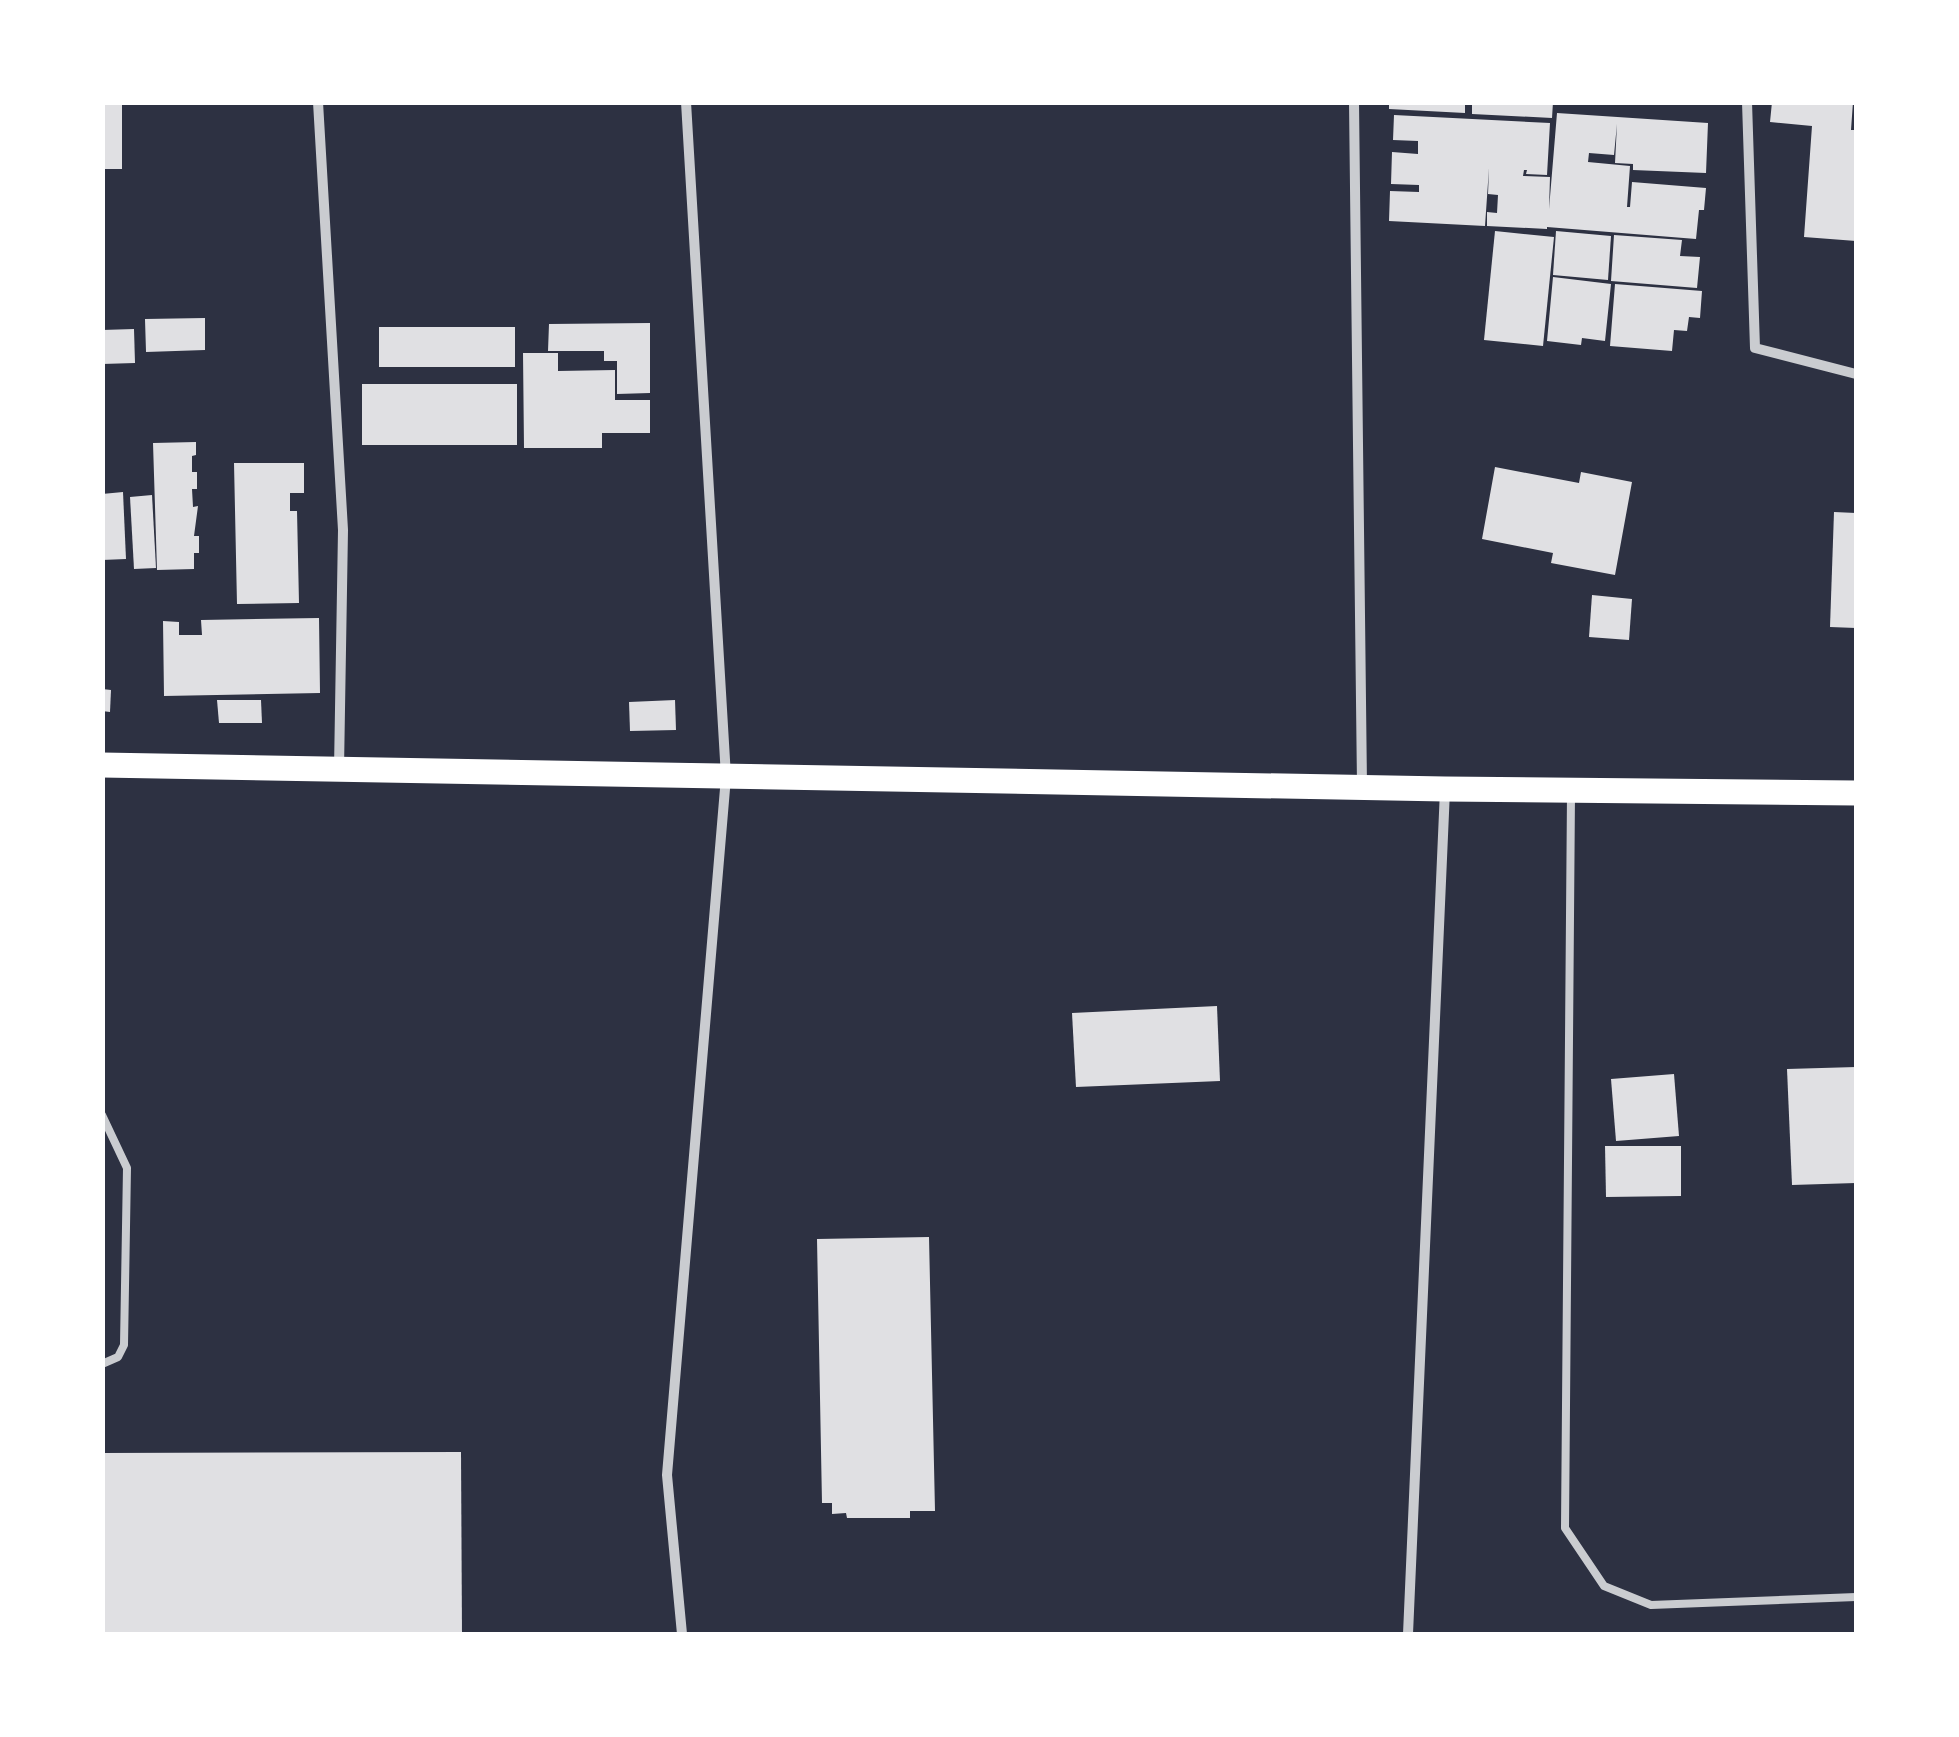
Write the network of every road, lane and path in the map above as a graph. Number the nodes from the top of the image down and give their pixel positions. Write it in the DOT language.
graph roads {
  1 [pos="318,102"];
  2 [pos="686,102"];
  3 [pos="1354,102"];
  4 [pos="1747,102"];
  5 [pos="1856,374"];
  6 [pos="102,766"];
  7 [pos="339,770"];
  8 [pos="726,778"];
  9 [pos="1362,788"];
  10 [pos="1445,789"];
  11 [pos="1572,790"];
  12 [pos="1856,793"];
  13 [pos="102,1114"];
  14 [pos="102,1364"];
  15 [pos="1856,1597"];
  16 [pos="682,1634"];
  17 [pos="1408,1634"];
  1 -- 7 [label="street"];
  2 -- 8 [label="street"];
  3 -- 9 [label="street"];
  4 -- 5 [label="street"];
  6 -- 7 [label="main road"];
  7 -- 8 [label="main road"];
  8 -- 9 [label="main road"];
  8 -- 16 [label="street"];
  9 -- 10 [label="main road"];
  10 -- 11 [label="main road"];
  10 -- 17 [label="street"];
  11 -- 12 [label="main road"];
  11 -- 15 [label="lane"];
  13 -- 14 [label="lane"];
}
